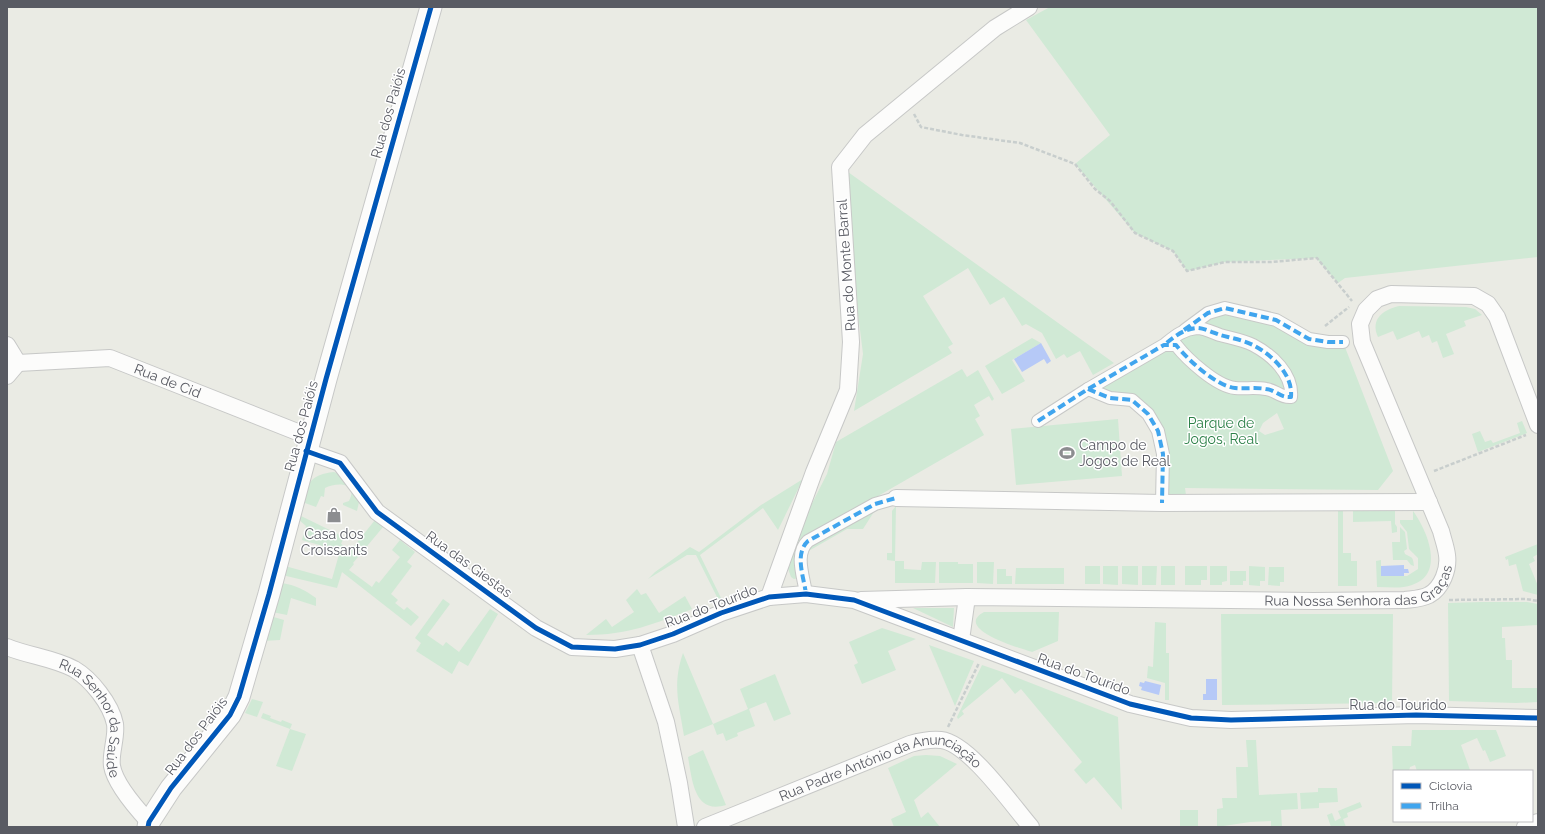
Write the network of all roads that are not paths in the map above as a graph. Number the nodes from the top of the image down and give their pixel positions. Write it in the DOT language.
graph roads {
  1 [pos="431,7"];
  2 [pos="1029,7"];
  3 [pos="1182,332"];
  4 [pos="1343,342"];
  5 [pos="7,345"];
  6 [pos="1164,345"];
  7 [pos="18,363"];
  8 [pos="7,376"];
  9 [pos="1088,389"];
  10 [pos="1038,421"];
  11 [pos="1534,429"];
  12 [pos="308,444"];
  13 [pos="896,498"];
  14 [pos="1429,502"];
  15 [pos="1162,503"];
  16 [pos="806,594"];
  17 [pos="768,597"];
  18 [pos="967,597"];
  19 [pos="854,600"];
  20 [pos="961,640"];
  21 [pos="640,645"];
  22 [pos="7,648"];
  23 [pos="1538,718"];
  24 [pos="1538,822"];
  25 [pos="149,824"];
  26 [pos="686,827"];
  27 [pos="705,827"];
  28 [pos="1031,827"];
  29 [pos="1525,827"];
  1 -- 12 [label="street, Rua dos Paióis"];
  2 -- 17 [label="street, Rua do Monte Barral"];
  3 -- 4 [label="street"];
  3 -- 6 [label="street"];
  3 -- 6 [label="street"];
  5 -- 7 [label="street"];
  6 -- 9 [label="street"];
  7 -- 8 [label="street"];
  7 -- 12 [label="street, Rua de Cid"];
  9 -- 10 [label="street"];
  9 -- 15 [label="street"];
  11 -- 14 [label="street, Rua Nossa Senhora das Graças"];
  12 -- 21 [label="street, Rua das Giestas"];
  12 -- 25 [label="street, Rua dos Paióis"];
  13 -- 15 [label="street"];
  13 -- 16 [label="street"];
  14 -- 15 [label="street"];
  14 -- 18 [label="street, Rua Nossa Senhora das Graças"];
  16 -- 17 [label="street, Rua do Tourido"];
  16 -- 19 [label="street, Rua do Tourido"];
  17 -- 21 [label="street, Rua do Tourido"];
  18 -- 19 [label="street, Rua Nossa Senhora das Graças"];
  18 -- 20 [label="street"];
  19 -- 20 [label="street, Rua do Tourido"];
  20 -- 23 [label="street, Rua do Tourido"];
  21 -- 26 [label="street"];
  22 -- 25 [label="street, Rua Senhor da Saúde"];
  24 -- 29 [label="street"];
  27 -- 28 [label="street, Rua Padre António da Anunciação"];
}
